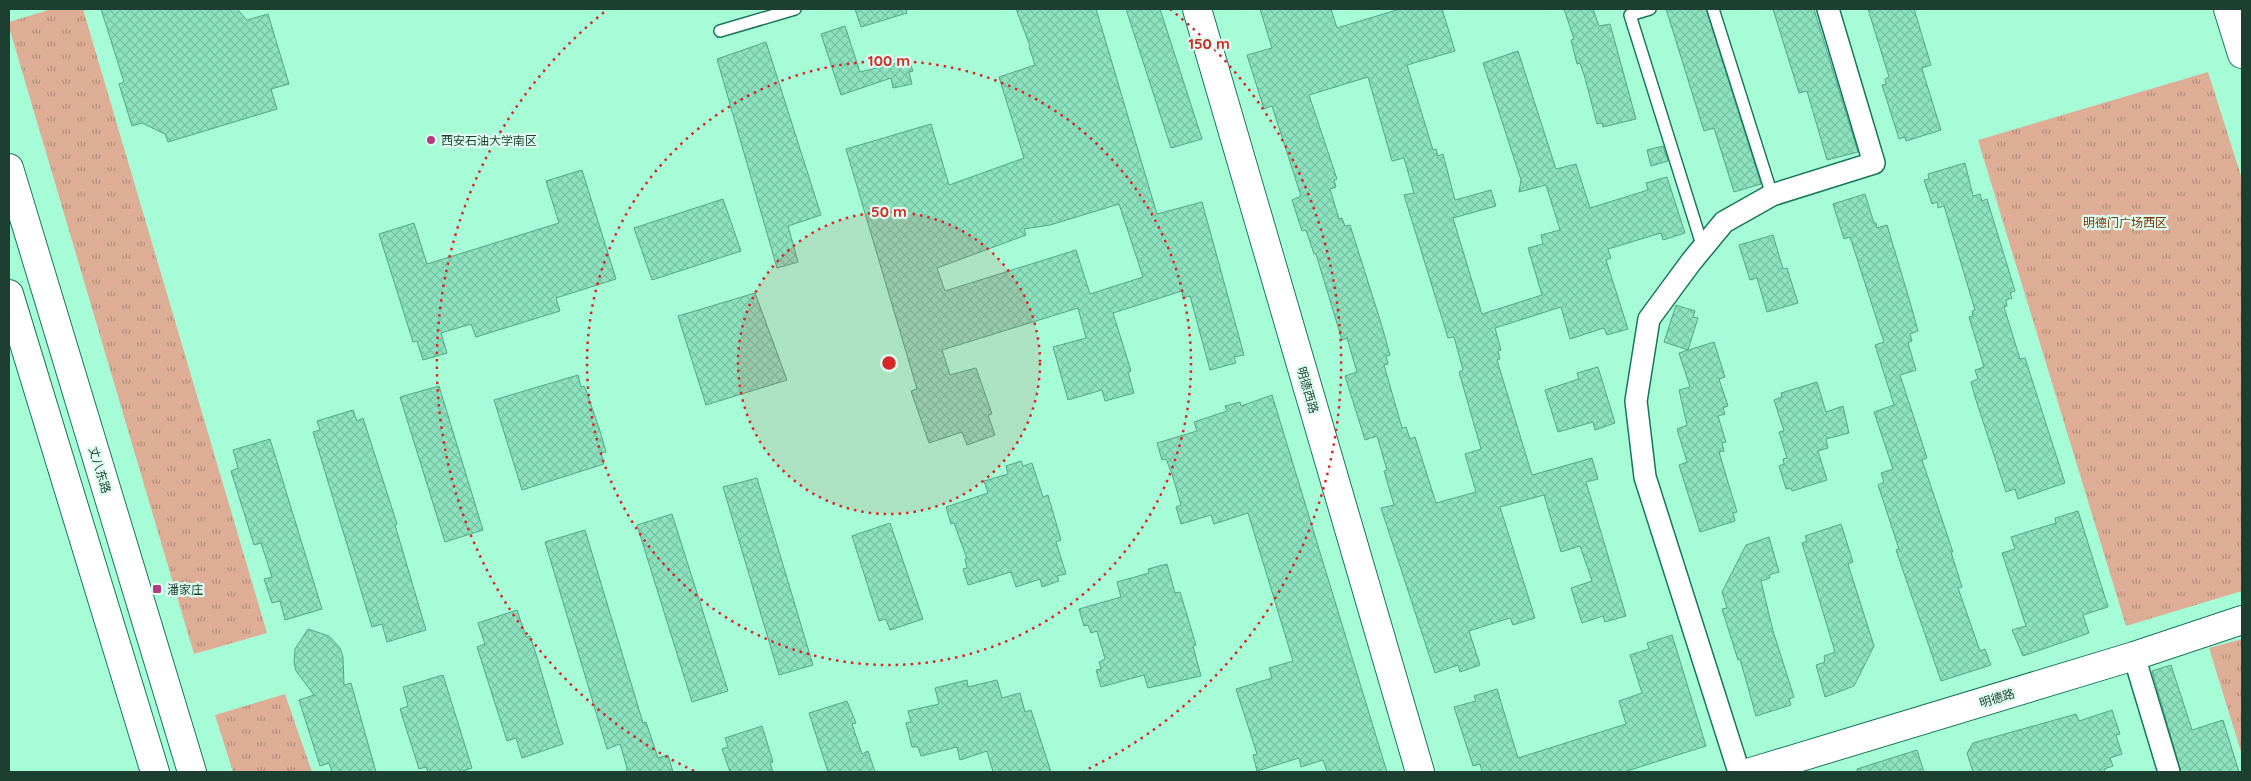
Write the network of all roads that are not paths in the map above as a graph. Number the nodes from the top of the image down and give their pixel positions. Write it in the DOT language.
graph roads {
  1 [pos="795,9"];
  2 [pos="1197,9"];
  3 [pos="1650,9"];
  4 [pos="1713,9"];
  5 [pos="1828,9"];
  6 [pos="2228,9"];
  7 [pos="720,31"];
  8 [pos="2242,54"];
  9 [pos="9,168"];
  10 [pos="1772,195"];
  11 [pos="1703,248"];
  12 [pos="9,294"];
  13 [pos="2242,620"];
  14 [pos="2134,656"];
  15 [pos="154,772"];
  16 [pos="192,772"];
  17 [pos="1420,772"];
  18 [pos="1739,772"];
  19 [pos="1751,772"];
  20 [pos="2169,772"];
  1 -- 7 [label="lane"];
  2 -- 17 [label="street, 明德西路"];
  3 -- 11 [label="lane"];
  4 -- 10 [label="lane"];
  5 -- 10 [label="street"];
  6 -- 8 [label="street"];
  9 -- 16 [label="street, 丈八东路"];
  10 -- 11 [label="street"];
  11 -- 18 [label="street"];
  12 -- 15 [label="street"];
  13 -- 14 [label="street, 明德路"];
  14 -- 19 [label="street, 明德路"];
  14 -- 20 [label="street"];
}
